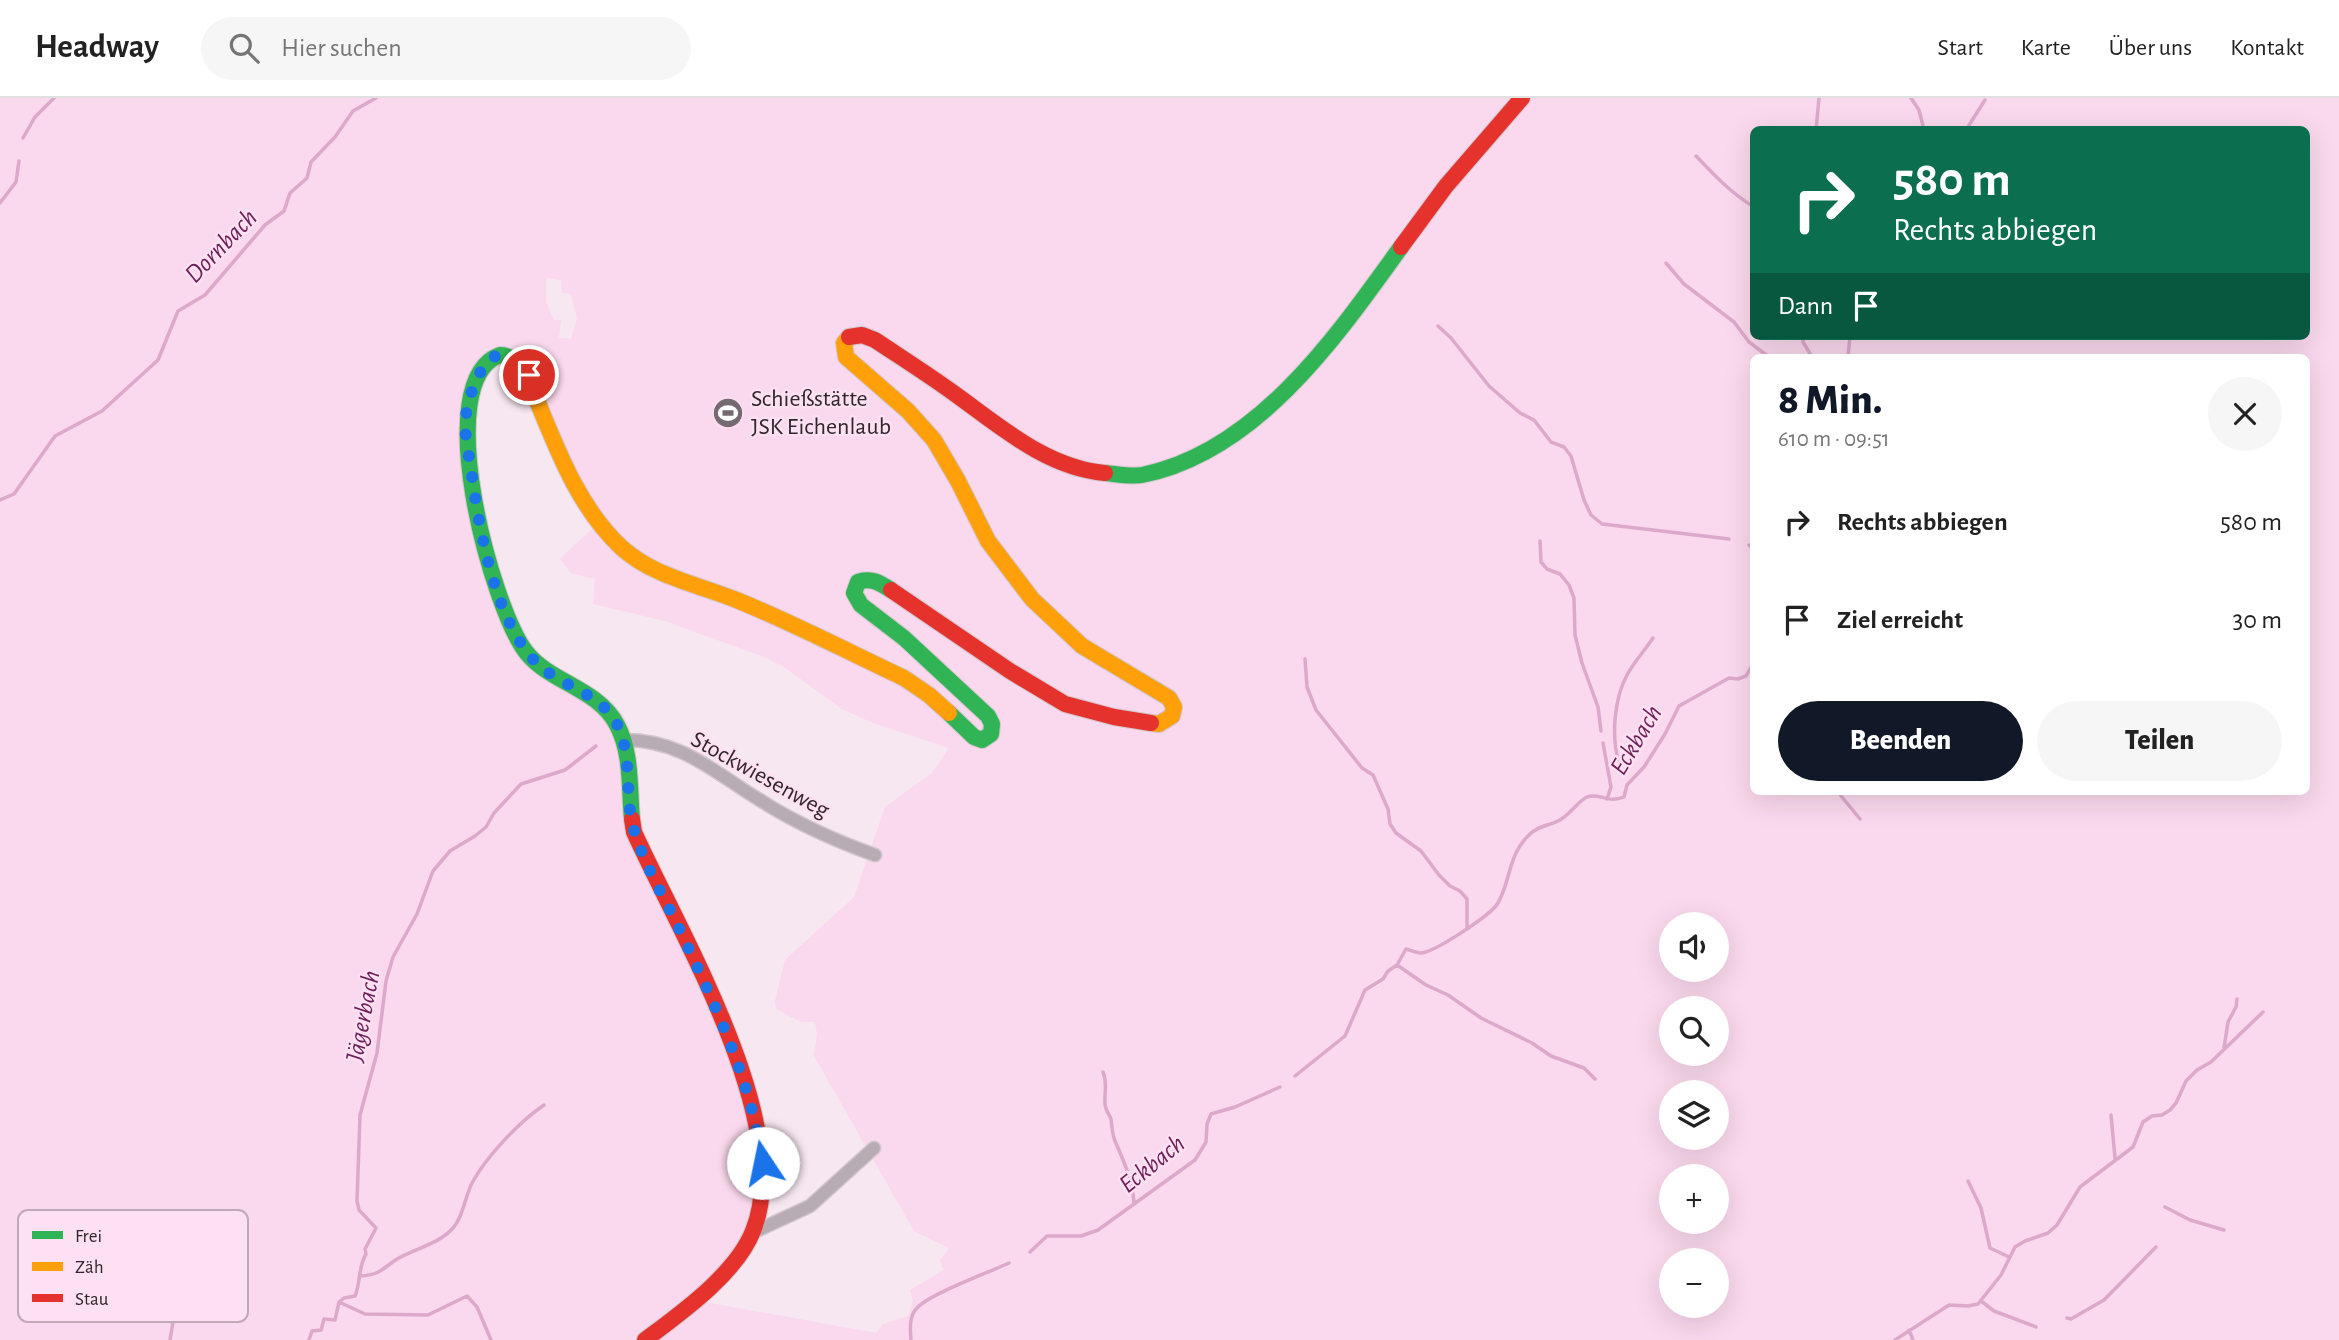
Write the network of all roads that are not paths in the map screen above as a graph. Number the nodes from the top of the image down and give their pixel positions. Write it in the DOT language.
graph roads {
  1 [pos="1522,98"];
  2 [pos="623,740"];
  3 [pos="875,855"];
  4 [pos="874,1148"];
  5 [pos="752,1233"];
  6 [pos="645,1340"];
  1 -- 2 [label="main road"];
  2 -- 3 [label="street, Stockwiesenweg"];
  2 -- 5 [label="main road"];
  4 -- 5 [label="street"];
  5 -- 6 [label="main road"];
}
